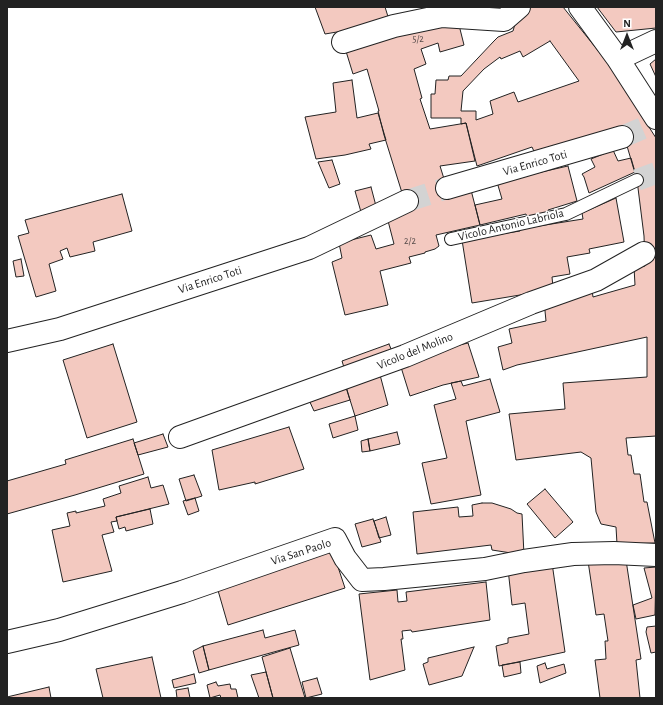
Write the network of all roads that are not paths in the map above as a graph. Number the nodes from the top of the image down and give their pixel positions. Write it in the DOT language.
graph roads {
  1 [pos="519,7"];
  2 [pos="580,7"];
  3 [pos="656,41"];
  4 [pos="343,42"];
  5 [pos="618,58"];
  6 [pos="653,122"];
  7 [pos="622,137"];
  8 [pos="637,180"];
  9 [pos="447,188"];
  10 [pos="407,201"];
  11 [pos="451,239"];
  12 [pos="644,252"];
  13 [pos="7,342"];
  14 [pos="180,437"];
  15 [pos="656,555"];
  16 [pos="7,642"];
  1 -- 4 [label="street"];
  2 -- 5 [label="street"];
  3 -- 5 [label="street"];
  5 -- 6 [label="street"];
  7 -- 9 [label="street, Via Enrico Toti"];
  8 -- 11 [label="lane, Vicolo Antonio Labriola"];
  10 -- 13 [label="street, Via Enrico Toti"];
  12 -- 14 [label="street, Vicolo del Molino"];
  15 -- 16 [label="street, Via San Paolo"];
}
